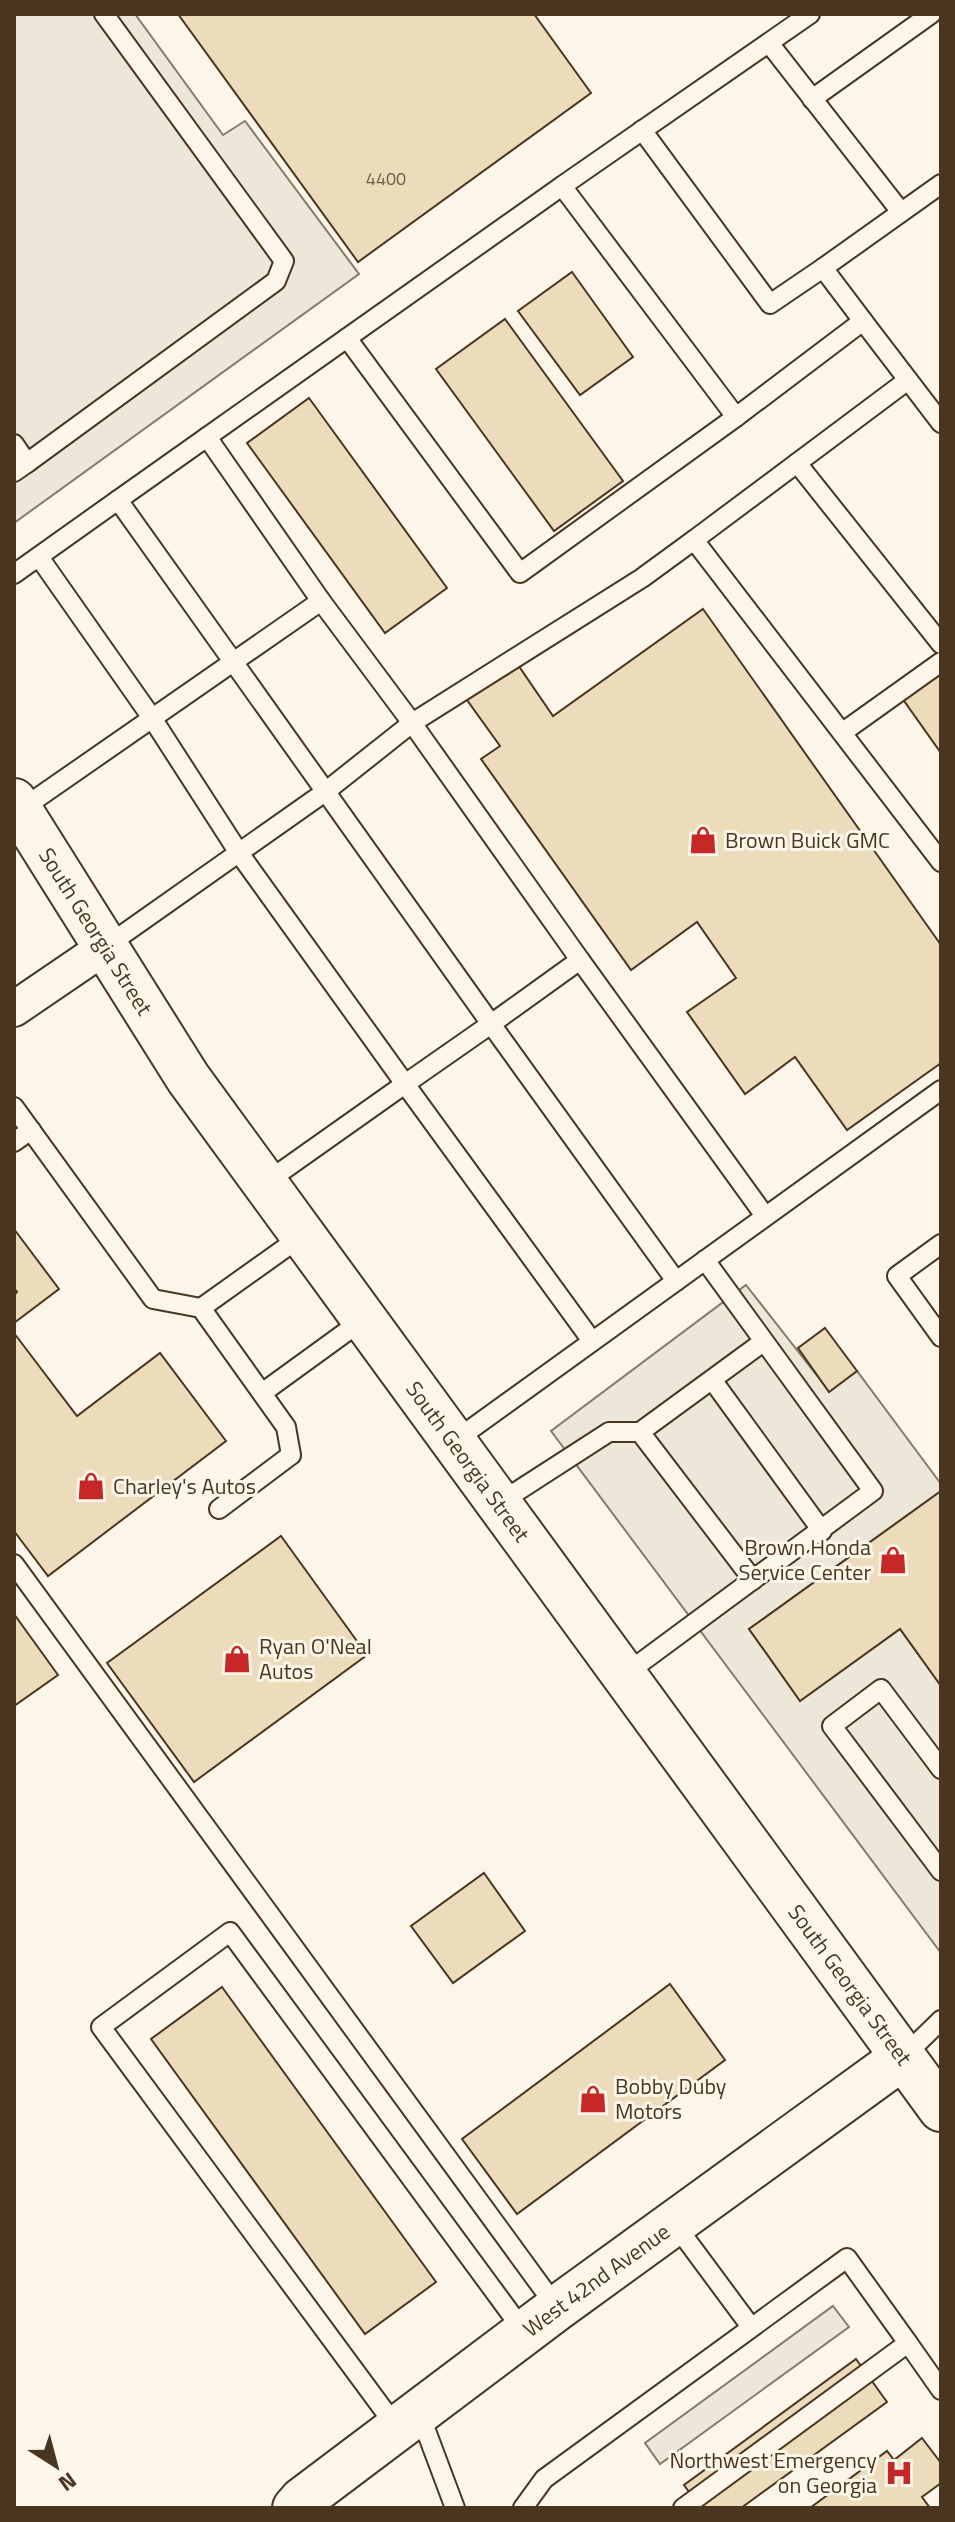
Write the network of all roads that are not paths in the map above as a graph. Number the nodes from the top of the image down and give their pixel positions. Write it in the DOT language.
graph roads {
  1 [pos="104,14"];
  2 [pos="810,14"];
  3 [pos="931,14"];
  4 [pos="769,43"];
  5 [pos="812,99"];
  6 [pos="642,130"];
  7 [pos="941,184"];
  8 [pos="562,186"];
  9 [pos="901,212"];
  10 [pos="823,268"];
  11 [pos="863,321"];
  12 [pos="347,338"];
  13 [pos="908,380"];
  14 [pos="736,417"];
  15 [pos="941,423"];
  16 [pos="207,437"];
  17 [pos="14,444"];
  18 [pos="797,463"];
  19 [pos="21,468"];
  20 [pos="118,500"];
  21 [pos="694,540"];
  22 [pos="39,557"];
  23 [pos="14,574"];
  24 [pos="321,601"];
  25 [pos="941,644"];
  26 [pos="233,662"];
  27 [pos="941,662"];
  28 [pos="152,718"];
  29 [pos="412,723"];
  30 [pos="843,732"];
  31 [pos="325,792"];
  32 [pos="17,806"];
  33 [pos="239,853"];
  34 [pos="941,862"];
  35 [pos="105,947"];
  36 [pos="580,960"];
  37 [pos="14,1009"];
  38 [pos="491,1024"];
  39 [pos="405,1084"];
  40 [pos="941,1090"];
  41 [pos="14,1107"];
  42 [pos="31,1130"];
  43 [pos="14,1142"];
  44 [pos="265,1184"];
  45 [pos="765,1216"];
  46 [pos="302,1236"];
  47 [pos="941,1244"];
  48 [pos="705,1260"];
  49 [pos="676,1281"];
  50 [pos="201,1308"];
  51 [pos="364,1319"];
  52 [pos="941,1337"];
  53 [pos="592,1341"];
  54 [pos="763,1342"];
  55 [pos="713,1381"];
  56 [pos="262,1393"];
  57 [pos="640,1432"];
  58 [pos="453,1442"];
  59 [pos="499,1503"];
  60 [pos="219,1509"];
  61 [pos="822,1531"];
  62 [pos="14,1564"];
  63 [pos="753,1580"];
  64 [pos="624,1675"];
  65 [pos="941,1769"];
  66 [pos="941,1871"];
  67 [pos="941,2020"];
  68 [pos="903,2057"];
  69 [pos="941,2109"];
  70 [pos="674,2223"];
  71 [pos="541,2320"];
  72 [pos="751,2327"];
  73 [pos="908,2343"];
  74 [pos="941,2390"];
  75 [pos="408,2420"];
  76 [pos="295,2508"];
  77 [pos="455,2508"];
  78 [pos="523,2508"];
  79 [pos="683,2508"];
  1 -- 19 [label="lane"];
  2 -- 4 [label="lane"];
  3 -- 5 [label="lane"];
  4 -- 5 [label="lane"];
  4 -- 6 [label="lane"];
  5 -- 9 [label="lane"];
  6 -- 8 [label="lane"];
  6 -- 10 [label="lane"];
  7 -- 9 [label="lane"];
  8 -- 12 [label="lane"];
  8 -- 14 [label="lane"];
  9 -- 10 [label="lane"];
  10 -- 11 [label="lane"];
  11 -- 13 [label="lane"];
  11 -- 14 [label="lane"];
  12 -- 14 [label="lane"];
  12 -- 16 [label="lane"];
  13 -- 15 [label="lane"];
  13 -- 18 [label="lane"];
  16 -- 20 [label="lane"];
  16 -- 24 [label="lane"];
  17 -- 19 [label="lane"];
  18 -- 21 [label="lane"];
  18 -- 25 [label="lane"];
  20 -- 22 [label="lane"];
  20 -- 26 [label="lane"];
  21 -- 29 [label="lane"];
  21 -- 30 [label="lane"];
  22 -- 23 [label="lane"];
  22 -- 28 [label="lane"];
  24 -- 26 [label="lane"];
  24 -- 29 [label="lane"];
  26 -- 28 [label="lane"];
  26 -- 31 [label="lane"];
  27 -- 30 [label="lane"];
  28 -- 32 [label="lane"];
  28 -- 33 [label="lane"];
  29 -- 31 [label="lane"];
  29 -- 36 [label="lane"];
  30 -- 34 [label="lane"];
  31 -- 33 [label="lane"];
  31 -- 38 [label="lane"];
  32 -- 35 [label="main road, South Georgia Street"];
  33 -- 35 [label="lane"];
  33 -- 39 [label="lane"];
  35 -- 37 [label="street"];
  35 -- 44 [label="main road, South Georgia Street"];
  36 -- 38 [label="lane"];
  36 -- 45 [label="lane"];
  38 -- 39 [label="lane"];
  38 -- 49 [label="lane"];
  39 -- 44 [label="lane"];
  39 -- 53 [label="lane"];
  40 -- 45 [label="lane"];
  41 -- 42 [label="lane"];
  42 -- 43 [label="lane"];
  42 -- 50 [label="lane"];
  44 -- 46 [label="main road, South Georgia Street"];
  45 -- 48 [label="lane"];
  46 -- 50 [label="lane"];
  46 -- 51 [label="main road, South Georgia Street"];
  47 -- 52 [label="lane"];
  48 -- 49 [label="lane"];
  48 -- 54 [label="lane"];
  49 -- 53 [label="lane"];
  50 -- 56 [label="lane"];
  51 -- 56 [label="lane"];
  51 -- 58 [label="main road, South Georgia Street"];
  53 -- 58 [label="lane"];
  54 -- 55 [label="lane"];
  54 -- 61 [label="lane"];
  55 -- 57 [label="lane"];
  55 -- 61 [label="lane"];
  56 -- 60 [label="lane"];
  57 -- 59 [label="lane"];
  57 -- 63 [label="lane"];
  58 -- 59 [label="main road, South Georgia Street"];
  59 -- 64 [label="main road, South Georgia Street"];
  61 -- 63 [label="lane"];
  62 -- 71 [label="lane"];
  63 -- 64 [label="lane"];
  64 -- 68 [label="main road, South Georgia Street"];
  65 -- 66 [label="lane"];
  67 -- 68 [label="lane"];
  68 -- 69 [label="main road, South Georgia Street"];
  68 -- 70 [label="main road, West 42nd Avenue"];
  70 -- 71 [label="main road, West 42nd Avenue"];
  70 -- 72 [label="lane"];
  71 -- 75 [label="main road, West 42nd Avenue"];
  71 -- 75 [label="lane"];
  72 -- 73 [label="lane"];
  72 -- 78 [label="lane"];
  73 -- 74 [label="lane"];
  73 -- 79 [label="lane"];
  75 -- 76 [label="main road, West 42nd Avenue"];
  75 -- 77 [label="lane"];
}
